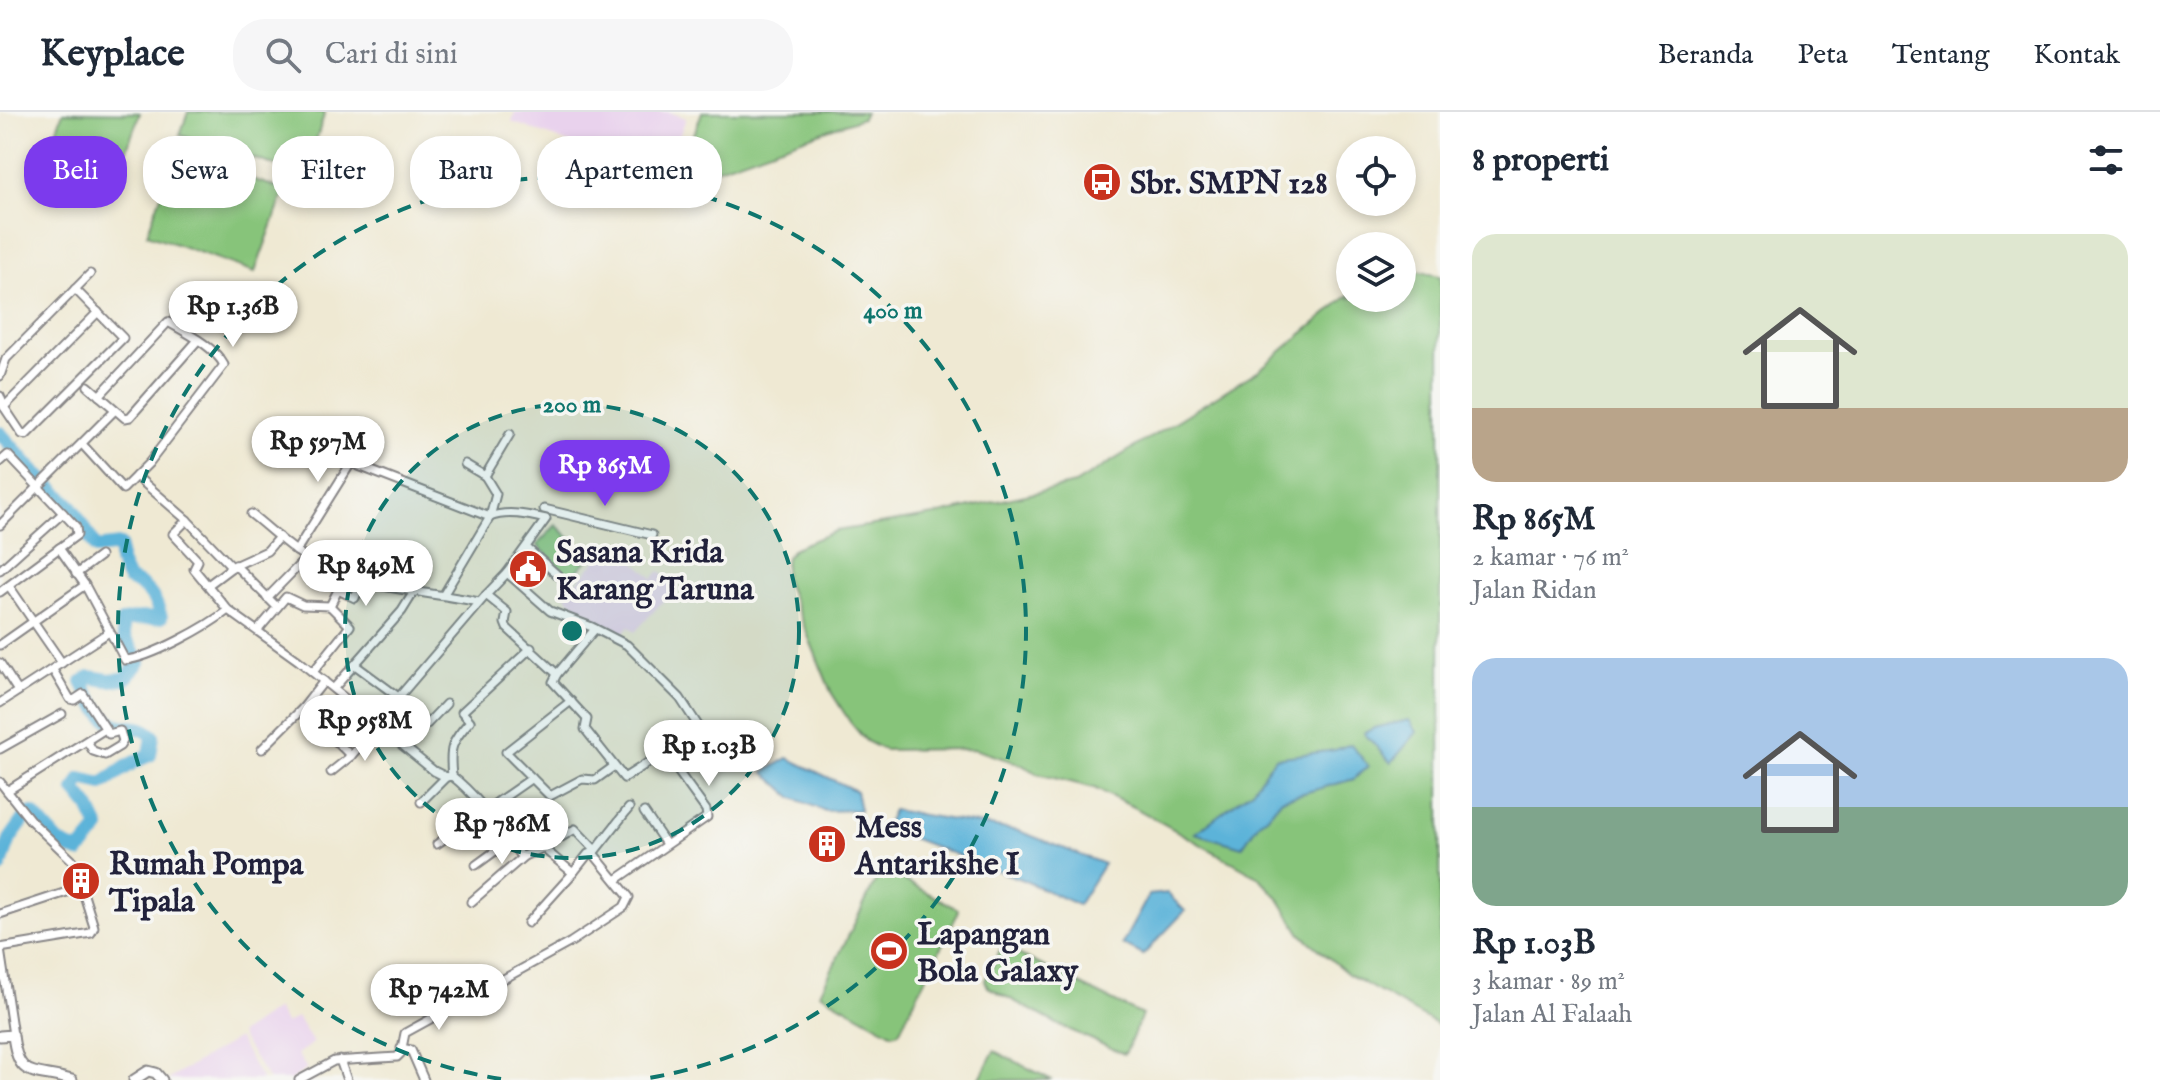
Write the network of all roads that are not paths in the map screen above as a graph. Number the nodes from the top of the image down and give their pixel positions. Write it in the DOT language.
graph roads {
  1 [pos="90,274"];
  2 [pos="75,289"];
  3 [pos="98,312"];
  4 [pos="198,340"];
  5 [pos="0,376"];
  6 [pos="88,386"];
  7 [pos="0,396"];
  8 [pos="99,396"];
  9 [pos="4,407"];
  10 [pos="115,410"];
  11 [pos="510,434"];
  12 [pos="82,444"];
  13 [pos="0,462"];
  14 [pos="465,464"];
  15 [pos="485,476"];
  16 [pos="138,478"];
  17 [pos="40,485"];
  18 [pos="544,509"];
  19 [pos="63,513"];
  20 [pos="251,514"];
  21 [pos="490,517"];
  22 [pos="187,520"];
  23 [pos="0,525"];
  24 [pos="652,535"];
  25 [pos="279,537"];
  26 [pos="59,548"];
  27 [pos="527,548"];
  28 [pos="296,551"];
  29 [pos="100,556"];
  30 [pos="306,558"];
  31 [pos="233,566"];
  32 [pos="0,570"];
  33 [pos="507,573"];
  34 [pos="76,574"];
  35 [pos="561,578"];
  36 [pos="362,580"];
  37 [pos="85,585"];
  38 [pos="208,585"];
  39 [pos="9,586"];
  40 [pos="415,590"];
  41 [pos="0,591"];
  42 [pos="444,594"];
  43 [pos="486,595"];
  44 [pos="267,598"];
  45 [pos="479,602"];
  46 [pos="330,606"];
  47 [pos="277,607"];
  48 [pos="228,610"];
  49 [pos="34,621"];
  50 [pos="595,629"];
  51 [pos="258,630"];
  52 [pos="109,632"];
  53 [pos="0,645"];
  54 [pos="531,648"];
  55 [pos="0,663"];
  56 [pos="62,663"];
  57 [pos="355,665"];
  58 [pos="53,670"];
  59 [pos="313,672"];
  60 [pos="557,674"];
  61 [pos="324,681"];
  62 [pos="334,688"];
  63 [pos="18,691"];
  64 [pos="397,696"];
  65 [pos="571,701"];
  66 [pos="0,703"];
  67 [pos="446,704"];
  68 [pos="303,708"];
  69 [pos="62,714"];
  70 [pos="376,726"];
  71 [pos="105,729"];
  72 [pos="87,741"];
  73 [pos="402,743"];
  74 [pos="0,749"];
  75 [pos="262,749"];
  76 [pos="664,752"];
  77 [pos="351,756"];
  78 [pos="613,767"];
  79 [pos="331,772"];
  80 [pos="449,776"];
  81 [pos="532,778"];
  82 [pos="0,782"];
  83 [pos="7,791"];
  84 [pos="421,802"];
  85 [pos="485,808"];
  86 [pos="629,808"];
  87 [pos="644,812"];
  88 [pos="509,841"];
  89 [pos="437,844"];
  90 [pos="666,844"];
  91 [pos="543,848"];
  92 [pos="594,852"];
  93 [pos="524,856"];
  94 [pos="476,865"];
  95 [pos="573,873"];
  96 [pos="616,880"];
  97 [pos="79,888"];
  98 [pos="471,902"];
  99 [pos="0,914"];
  100 [pos="528,923"];
  101 [pos="0,948"];
  102 [pos="13,1035"];
  103 [pos="0,1036"];
  104 [pos="401,1048"];
  105 [pos="340,1060"];
  106 [pos="72,1080"];
  107 [pos="134,1080"];
  108 [pos="162,1080"];
  109 [pos="299,1080"];
  110 [pos="347,1080"];
  111 [pos="424,1080"];
  1 -- 2 [label="street"];
  2 -- 3 [label="street"];
  2 -- 5 [label="street"];
  3 -- 9 [label="street"];
  3 -- 9 [label="street"];
  4 -- 8 [label="street"];
  4 -- 10 [label="street"];
  4 -- 16 [label="street"];
  6 -- 8 [label="street"];
  7 -- 9 [label="street"];
  8 -- 10 [label="street"];
  10 -- 12 [label="street"];
  11 -- 15 [label="street"];
  12 -- 16 [label="street"];
  12 -- 17 [label="street"];
  13 -- 17 [label="street"];
  14 -- 15 [label="street"];
  15 -- 21 [label="street"];
  16 -- 22 [label="street"];
  17 -- 19 [label="street"];
  17 -- 23 [label="street"];
  18 -- 24 [label="street"];
  19 -- 26 [label="street"];
  19 -- 32 [label="street"];
  20 -- 25 [label="street"];
  21 -- 27 [label="street"];
  21 -- 28 [label="street"];
  21 -- 42 [label="street"];
  22 -- 31 [label="street"];
  22 -- 38 [label="street"];
  25 -- 28 [label="street"];
  25 -- 31 [label="street"];
  26 -- 34 [label="street"];
  26 -- 39 [label="street"];
  27 -- 33 [label="street"];
  27 -- 35 [label="street"];
  28 -- 30 [label="street"];
  29 -- 34 [label="street"];
  30 -- 36 [label="street"];
  30 -- 44 [label="street"];
  31 -- 38 [label="street"];
  31 -- 44 [label="street"];
  33 -- 43 [label="street"];
  33 -- 50 [label="street"];
  34 -- 37 [label="street"];
  36 -- 40 [label="street"];
  36 -- 46 [label="street"];
  37 -- 49 [label="street"];
  37 -- 52 [label="street"];
  38 -- 48 [label="street"];
  39 -- 41 [label="street"];
  39 -- 49 [label="street"];
  40 -- 42 [label="street"];
  40 -- 57 [label="street"];
  42 -- 45 [label="street"];
  43 -- 45 [label="street"];
  43 -- 54 [label="street"];
  44 -- 47 [label="street"];
  45 -- 64 [label="street"];
  46 -- 47 [label="street"];
  46 -- 59 [label="street"];
  47 -- 51 [label="street"];
  48 -- 51 [label="street"];
  48 -- 52 [label="street"];
  49 -- 53 [label="street"];
  49 -- 56 [label="street"];
  50 -- 60 [label="street"];
  50 -- 76 [label="street"];
  51 -- 59 [label="street"];
  52 -- 56 [label="street"];
  54 -- 60 [label="street"];
  54 -- 80 [label="street"];
  55 -- 63 [label="street"];
  56 -- 58 [label="street"];
  57 -- 62 [label="street"];
  57 -- 64 [label="street"];
  58 -- 63 [label="street"];
  58 -- 71 [label="street"];
  59 -- 61 [label="street"];
  60 -- 65 [label="street"];
  61 -- 62 [label="street"];
  61 -- 68 [label="street"];
  62 -- 70 [label="street"];
  63 -- 66 [label="street"];
  64 -- 70 [label="street"];
  65 -- 78 [label="street"];
  65 -- 81 [label="street"];
  67 -- 73 [label="street"];
  68 -- 75 [label="street"];
  68 -- 77 [label="street"];
  69 -- 74 [label="street"];
  70 -- 73 [label="street"];
  70 -- 77 [label="street"];
  71 -- 72 [label="street"];
  71 -- 72 [label="street"];
  72 -- 83 [label="street"];
  73 -- 80 [label="street"];
  76 -- 78 [label="street"];
  76 -- 90 [label="street"];
  77 -- 79 [label="street"];
  78 -- 81 [label="street"];
  80 -- 84 [label="street"];
  80 -- 85 [label="street"];
  81 -- 85 [label="street"];
  82 -- 83 [label="street"];
  83 -- 97 [label="street"];
  85 -- 88 [label="street"];
  85 -- 89 [label="street"];
  86 -- 92 [label="street"];
  87 -- 90 [label="street"];
  88 -- 93 [label="street"];
  88 -- 94 [label="street"];
  90 -- 96 [label="street"];
  91 -- 92 [label="street"];
  91 -- 93 [label="street"];
  91 -- 95 [label="street"];
  92 -- 95 [label="street"];
  92 -- 96 [label="street"];
  93 -- 98 [label="street"];
  95 -- 100 [label="street"];
  96 -- 104 [label="street"];
  97 -- 99 [label="street"];
  97 -- 101 [label="street"];
  101 -- 102 [label="street"];
  102 -- 103 [label="street"];
  102 -- 106 [label="street"];
  104 -- 105 [label="street"];
  104 -- 111 [label="street"];
  105 -- 109 [label="street"];
  105 -- 110 [label="street"];
  107 -- 108 [label="street"];
}
